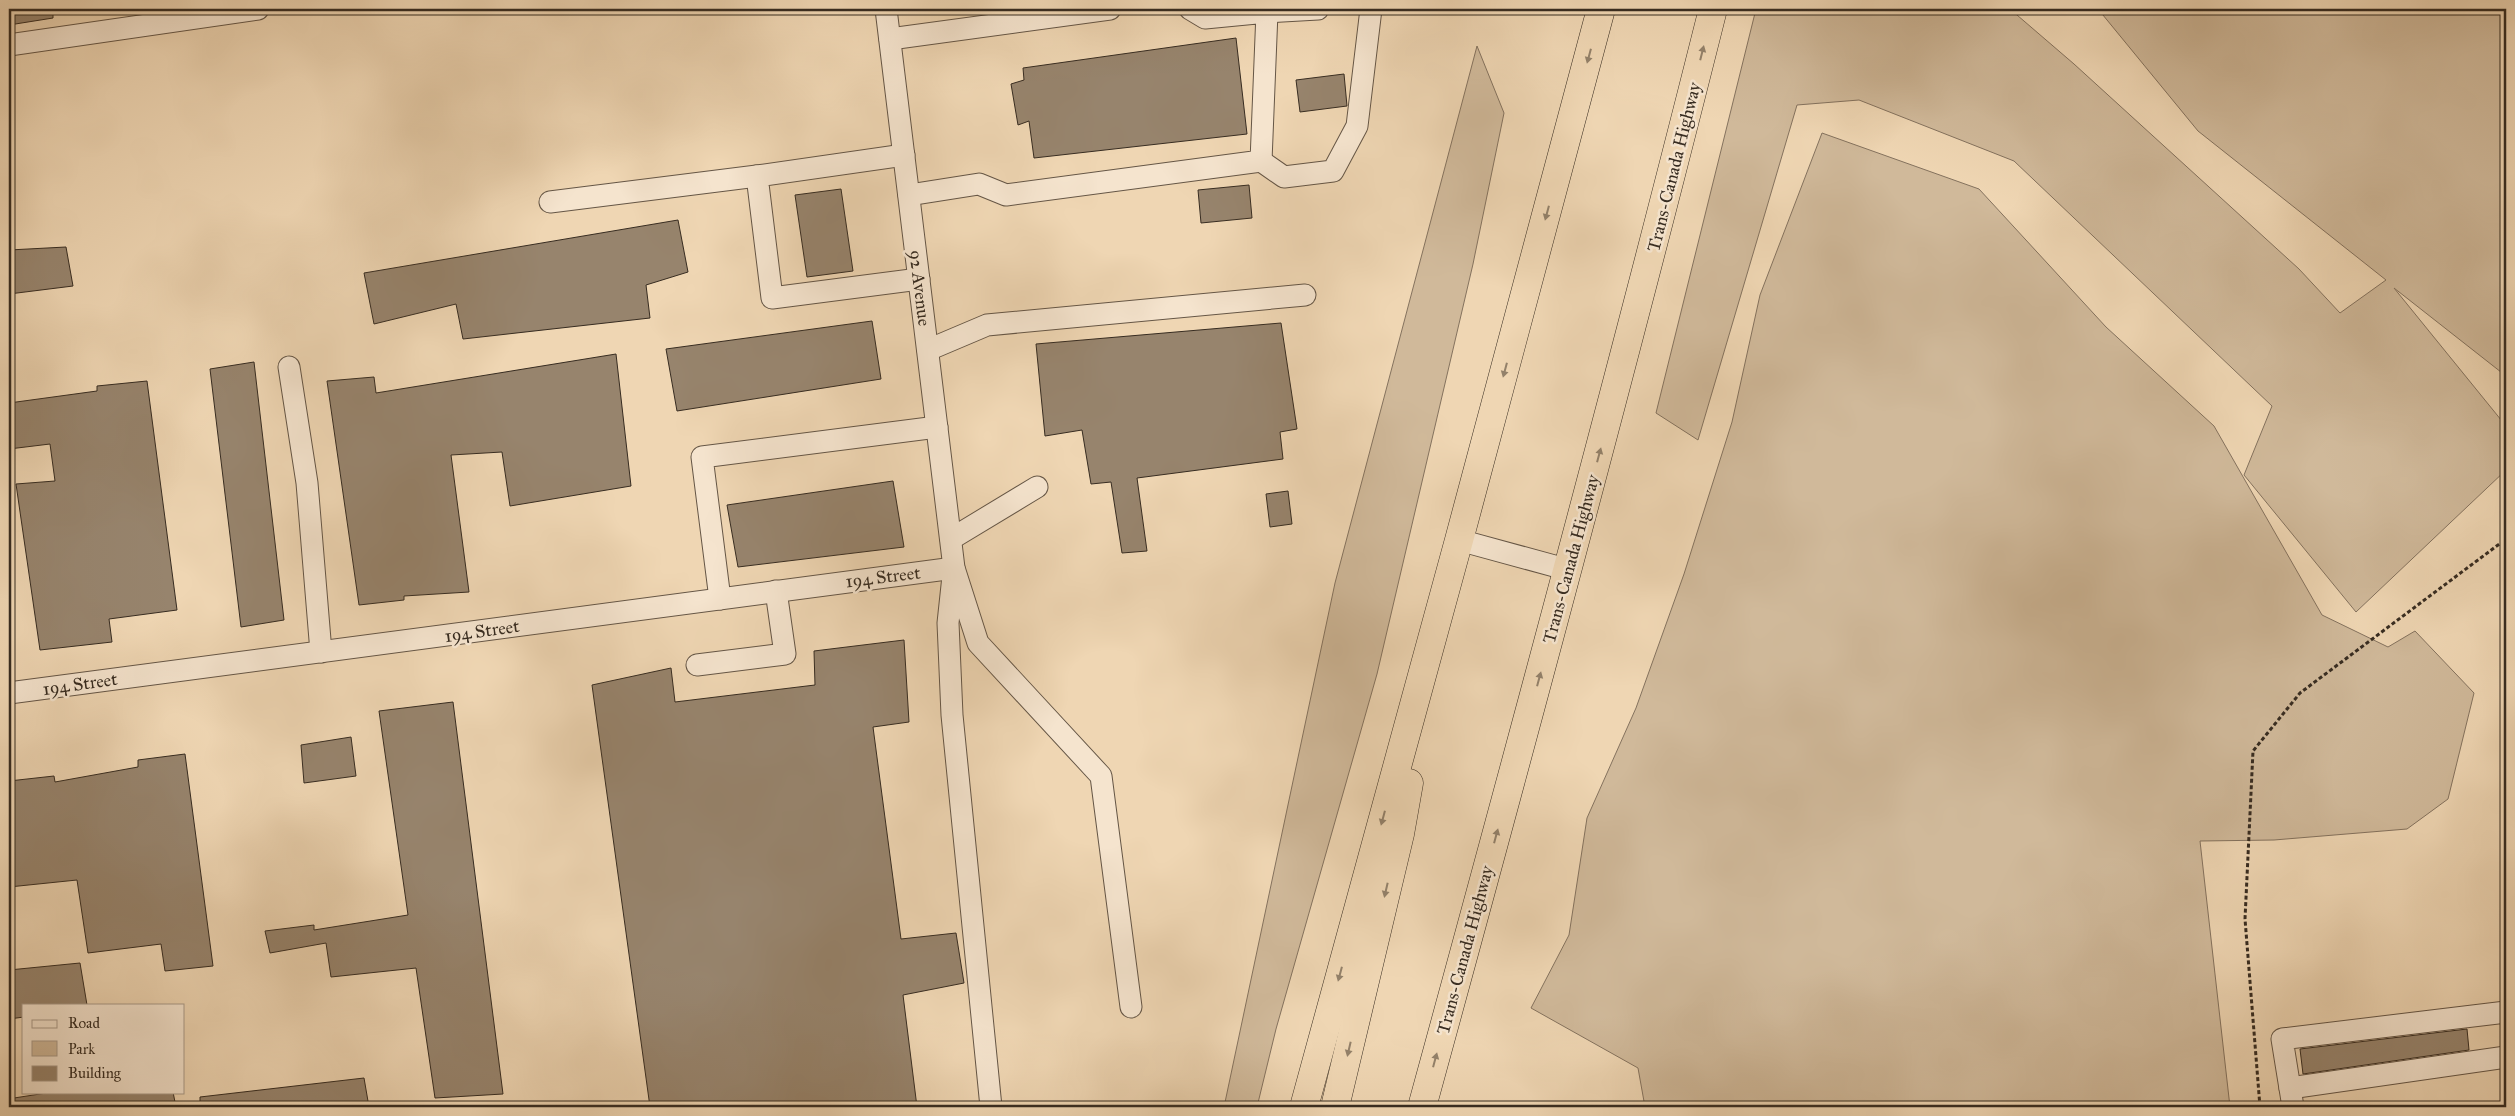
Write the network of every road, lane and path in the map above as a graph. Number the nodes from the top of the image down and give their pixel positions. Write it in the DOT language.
graph roads {
  1 [pos="258,9"];
  2 [pos="886,9"];
  3 [pos="1110,9"];
  4 [pos="1190,9"];
  5 [pos="1318,9"];
  6 [pos="1371,9"];
  7 [pos="1601,9"];
  8 [pos="1713,9"];
  9 [pos="1267,12"];
  10 [pos="890,39"];
  11 [pos="9,45"];
  12 [pos="904,155"];
  13 [pos="1261,161"];
  14 [pos="757,176"];
  15 [pos="908,195"];
  16 [pos="550,202"];
  17 [pos="919,279"];
  18 [pos="1305,295"];
  19 [pos="928,350"];
  20 [pos="289,366"];
  21 [pos="937,427"];
  22 [pos="1037,487"];
  23 [pos="951,539"];
  24 [pos="2506,539"];
  25 [pos="1459,540"];
  26 [pos="954,568"];
  27 [pos="1569,570"];
  28 [pos="1447,585"];
  29 [pos="776,591"];
  30 [pos="720,599"];
  31 [pos="321,652"];
  32 [pos="697,665"];
  33 [pos="9,693"];
  34 [pos="1131,1007"];
  35 [pos="2506,1012"];
  36 [pos="2506,1057"];
  37 [pos="2291,1098"];
  38 [pos="991,1107"];
  39 [pos="1304,1107"];
  40 [pos="1335,1107"];
  41 [pos="1422,1107"];
  42 [pos="2260,1107"];
  1 -- 11 [label="street"];
  2 -- 10 [label="street, 92 Avenue"];
  3 -- 10 [label="street"];
  4 -- 9 [label="street"];
  5 -- 9 [label="street"];
  6 -- 13 [label="street"];
  7 -- 25 [label="highway, one-way"];
  27 -- 8 [label="highway, Trans-Canada Highway, one-way"];
  9 -- 13 [label="street"];
  10 -- 12 [label="street, 92 Avenue"];
  12 -- 14 [label="street"];
  12 -- 15 [label="street, 92 Avenue"];
  13 -- 15 [label="street"];
  14 -- 16 [label="street"];
  14 -- 17 [label="street"];
  15 -- 17 [label="street, 92 Avenue"];
  17 -- 19 [label="street, 92 Avenue"];
  18 -- 19 [label="street"];
  19 -- 21 [label="street, 92 Avenue"];
  20 -- 31 [label="street"];
  21 -- 23 [label="street, 92 Avenue"];
  21 -- 30 [label="street"];
  22 -- 23 [label="street"];
  23 -- 26 [label="street, 92 Avenue"];
  24 -- 42 [label="path"];
  25 -- 27 [label="street"];
  25 -- 28 [label="highway"];
  26 -- 29 [label="street, 194 Street"];
  26 -- 34 [label="street"];
  26 -- 38 [label="street"];
  41 -- 27 [label="highway, Trans-Canada Highway, one-way"];
  28 -- 39 [label="highway, one-way"];
  28 -- 40 [label="highway, one-way"];
  29 -- 30 [label="street, 194 Street"];
  29 -- 32 [label="street"];
  30 -- 31 [label="street, 194 Street"];
  31 -- 33 [label="street, 194 Street"];
  35 -- 37 [label="street"];
  36 -- 37 [label="street"];
}
